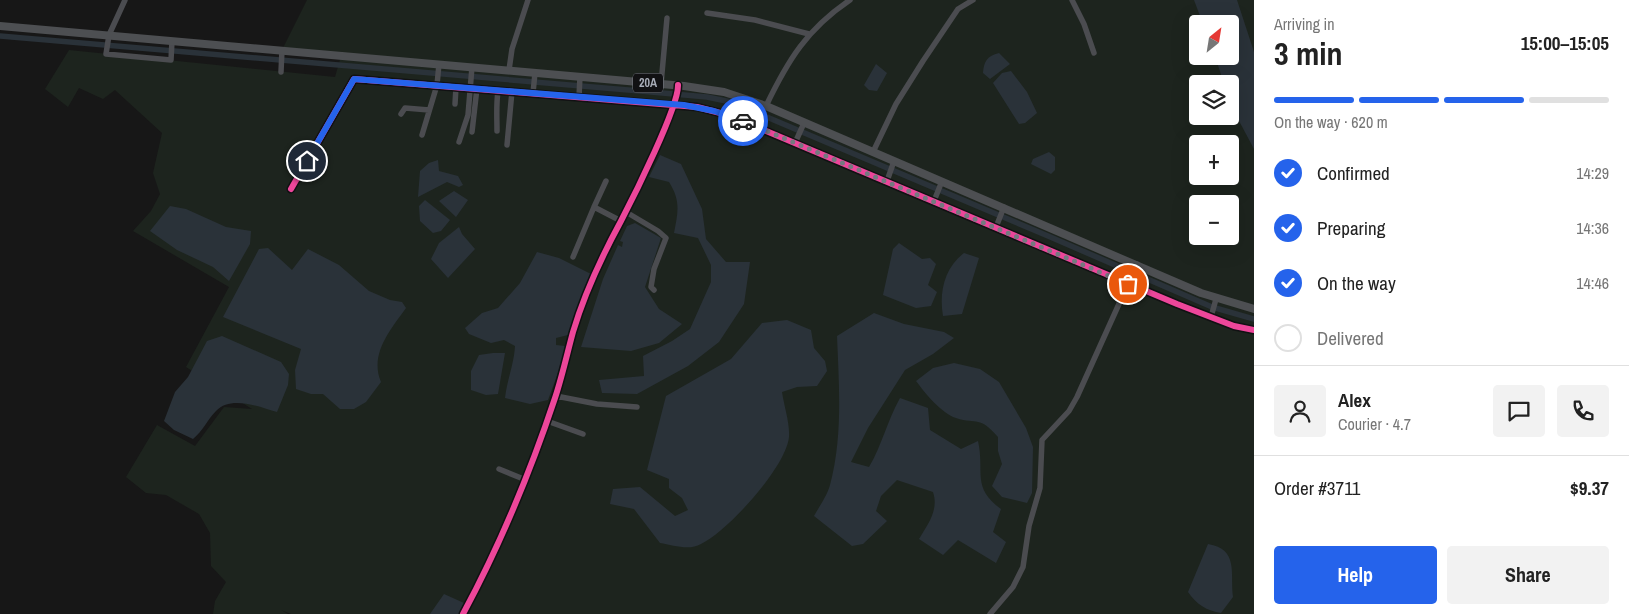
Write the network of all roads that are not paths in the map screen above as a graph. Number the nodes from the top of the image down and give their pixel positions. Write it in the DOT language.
graph roads {
  1 [pos="124,0"];
  2 [pos="528,0"];
  3 [pos="850,0"];
  4 [pos="972,0"];
  5 [pos="1072,0"];
  6 [pos="707,13"];
  7 [pos="667,18"];
  8 [pos="0,26"];
  9 [pos="809,34"];
  10 [pos="108,38"];
  11 [pos="172,44"];
  12 [pos="282,53"];
  13 [pos="1094,53"];
  14 [pos="438,68"];
  15 [pos="282,69"];
  16 [pos="509,70"];
  17 [pos="472,71"];
  18 [pos="535,76"];
  19 [pos="580,76"];
  20 [pos="437,83"];
  21 [pos="661,84"];
  22 [pos="456,86"];
  23 [pos="473,87"];
  24 [pos="678,88"];
  25 [pos="498,91"];
  26 [pos="512,91"];
  27 [pos="534,92"];
  28 [pos="579,97"];
  29 [pos="674,103"];
  30 [pos="454,104"];
  31 [pos="764,105"];
  32 [pos="429,110"];
  33 [pos="401,114"];
  34 [pos="752,125"];
  35 [pos="803,125"];
  36 [pos="497,131"];
  37 [pos="472,132"];
  38 [pos="422,136"];
  39 [pos="796,140"];
  40 [pos="459,142"];
  41 [pos="507,145"];
  42 [pos="873,152"];
  43 [pos="894,161"];
  44 [pos="606,181"];
  45 [pos="887,181"];
  46 [pos="941,185"];
  47 [pos="291,189"];
  48 [pos="935,199"];
  49 [pos="594,207"];
  50 [pos="1004,207"];
  51 [pos="626,212"];
  52 [pos="621,221"];
  53 [pos="996,227"];
  54 [pos="573,257"];
  55 [pos="1137,264"];
  56 [pos="1129,282"];
  57 [pos="654,290"];
  58 [pos="1216,302"];
  59 [pos="1254,309"];
  60 [pos="1211,315"];
  61 [pos="1254,330"];
  62 [pos="556,396"];
  63 [pos="636,407"];
  64 [pos="547,421"];
  65 [pos="583,434"];
  66 [pos="499,469"];
  67 [pos="526,480"];
  68 [pos="462,614"];
  69 [pos="990,614"];
  1 -- 10 [label="street"];
  2 -- 16 [label="street"];
  3 -- 9 [label="street"];
  4 -- 42 [label="street"];
  5 -- 13 [label="street"];
  6 -- 9 [label="street"];
  7 -- 21 [label="street"];
  8 -- 10 [label="main road, 20A"];
  9 -- 31 [label="street"];
  10 -- 11 [label="main road, 20A"];
  10 -- 11 [label="street"];
  11 -- 12 [label="main road, 20A"];
  12 -- 14 [label="main road, 20A"];
  12 -- 15 [label="street"];
  14 -- 17 [label="main road, 20A"];
  14 -- 20 [label="street"];
  16 -- 17 [label="main road, 20A"];
  16 -- 18 [label="main road, 20A"];
  17 -- 23 [label="street"];
  18 -- 19 [label="main road, 20A"];
  18 -- 27 [label="street"];
  19 -- 21 [label="main road, 20A"];
  19 -- 28 [label="street"];
  20 -- 22 [label="street"];
  20 -- 32 [label="street"];
  20 -- 47 [label="street"];
  21 -- 24 [label="main road, 20A"];
  22 -- 23 [label="street"];
  22 -- 30 [label="street"];
  23 -- 25 [label="street"];
  23 -- 37 [label="street"];
  23 -- 40 [label="street"];
  24 -- 29 [label="street"];
  24 -- 31 [label="main road, 20A"];
  25 -- 26 [label="street"];
  25 -- 36 [label="street"];
  26 -- 27 [label="street"];
  26 -- 41 [label="street"];
  27 -- 28 [label="street"];
  28 -- 29 [label="street"];
  29 -- 34 [label="street"];
  29 -- 51 [label="street"];
  31 -- 34 [label="street"];
  31 -- 35 [label="main road, 20A"];
  32 -- 33 [label="street"];
  32 -- 38 [label="street"];
  34 -- 39 [label="street"];
  35 -- 39 [label="street"];
  35 -- 42 [label="main road, 20A"];
  39 -- 45 [label="street"];
  42 -- 43 [label="main road, 20A"];
  43 -- 45 [label="street"];
  43 -- 46 [label="main road, 20A"];
  44 -- 49 [label="street"];
  45 -- 48 [label="street"];
  46 -- 48 [label="street"];
  46 -- 50 [label="main road, 20A"];
  48 -- 53 [label="street"];
  49 -- 52 [label="street"];
  49 -- 54 [label="street"];
  50 -- 53 [label="street"];
  50 -- 55 [label="main road, 20A"];
  51 -- 52 [label="street"];
  51 -- 57 [label="street"];
  52 -- 62 [label="street"];
  53 -- 56 [label="street"];
  55 -- 56 [label="street"];
  55 -- 58 [label="main road, 20A"];
  56 -- 60 [label="street"];
  56 -- 69 [label="street"];
  58 -- 59 [label="main road, 20A"];
  58 -- 60 [label="street"];
  60 -- 61 [label="street"];
  62 -- 63 [label="street"];
  62 -- 64 [label="street"];
  64 -- 65 [label="street"];
  64 -- 67 [label="street"];
  66 -- 67 [label="street"];
  67 -- 68 [label="street"];
}
